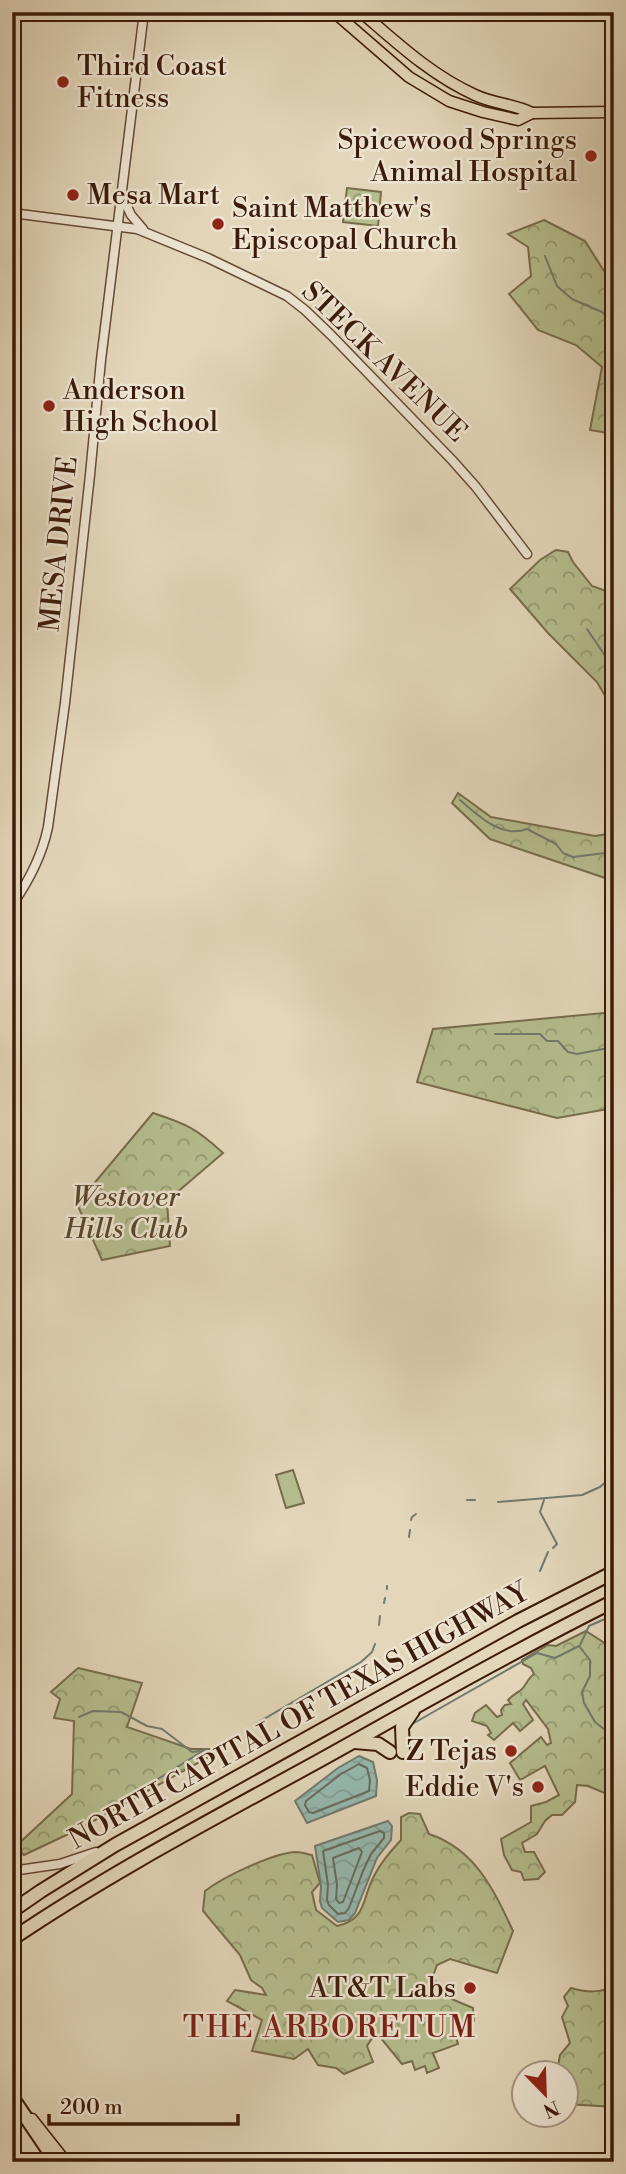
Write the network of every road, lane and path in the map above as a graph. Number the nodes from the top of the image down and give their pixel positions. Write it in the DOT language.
graph roads {
  1 [pos="144,12"];
  2 [pos="334,12"];
  3 [pos="361,12"];
  4 [pos="429,69"];
  5 [pos="409,77"];
  6 [pos="614,112"];
  7 [pos="532,113"];
  8 [pos="121,193"];
  9 [pos="12,213"];
  10 [pos="118,225"];
  11 [pos="145,232"];
  12 [pos="527,554"];
  13 [pos="12,905"];
  14 [pos="614,1572"];
  15 [pos="614,1601"];
  16 [pos="416,1707"];
  17 [pos="352,1742"];
  18 [pos="244,1773"];
  19 [pos="248,1799"];
  20 [pos="115,1845"];
  21 [pos="12,1871"];
  22 [pos="12,1911"];
  23 [pos="12,1940"];
  24 [pos="14,2101"];
  25 [pos="12,2144"];
  26 [pos="12,2154"];
  27 [pos="23,2162"];
  28 [pos="55,2162"];
  29 [pos="66,2162"];
  1 -- 8 [label="street, MESA DRIVE"];
  2 -- 5 [label="main road"];
  3 -- 4 [label="main road"];
  4 -- 5 [label="main road"];
  4 -- 7 [label="main road"];
  5 -- 7 [label="main road"];
  6 -- 7 [label="main road"];
  8 -- 10 [label="street, MESA DRIVE"];
  8 -- 11 [label="street"];
  9 -- 10 [label="street, STECK AVENUE"];
  10 -- 11 [label="street, STECK AVENUE"];
  10 -- 13 [label="street, MESA DRIVE"];
  11 -- 12 [label="street, STECK AVENUE"];
  14 -- 18 [label="highway, NORTH CAPITAL OF TEXAS HIGHWAY"];
  15 -- 16 [label="highway, NORTH CAPITAL OF TEXAS HIGHWAY"];
  16 -- 17 [label="highway, NORTH CAPITAL OF TEXAS HIGHWAY"];
  16 -- 17 [label="highway"];
  17 -- 19 [label="highway, NORTH CAPITAL OF TEXAS HIGHWAY"];
  18 -- 19 [label="highway"];
  18 -- 20 [label="highway, NORTH CAPITAL OF TEXAS HIGHWAY"];
  19 -- 23 [label="highway, NORTH CAPITAL OF TEXAS HIGHWAY"];
  20 -- 21 [label="street"];
  20 -- 22 [label="highway, NORTH CAPITAL OF TEXAS HIGHWAY"];
  24 -- 28 [label="highway"];
  24 -- 29 [label="main road"];
  25 -- 27 [label="main road"];
  26 -- 27 [label="highway"];
}
